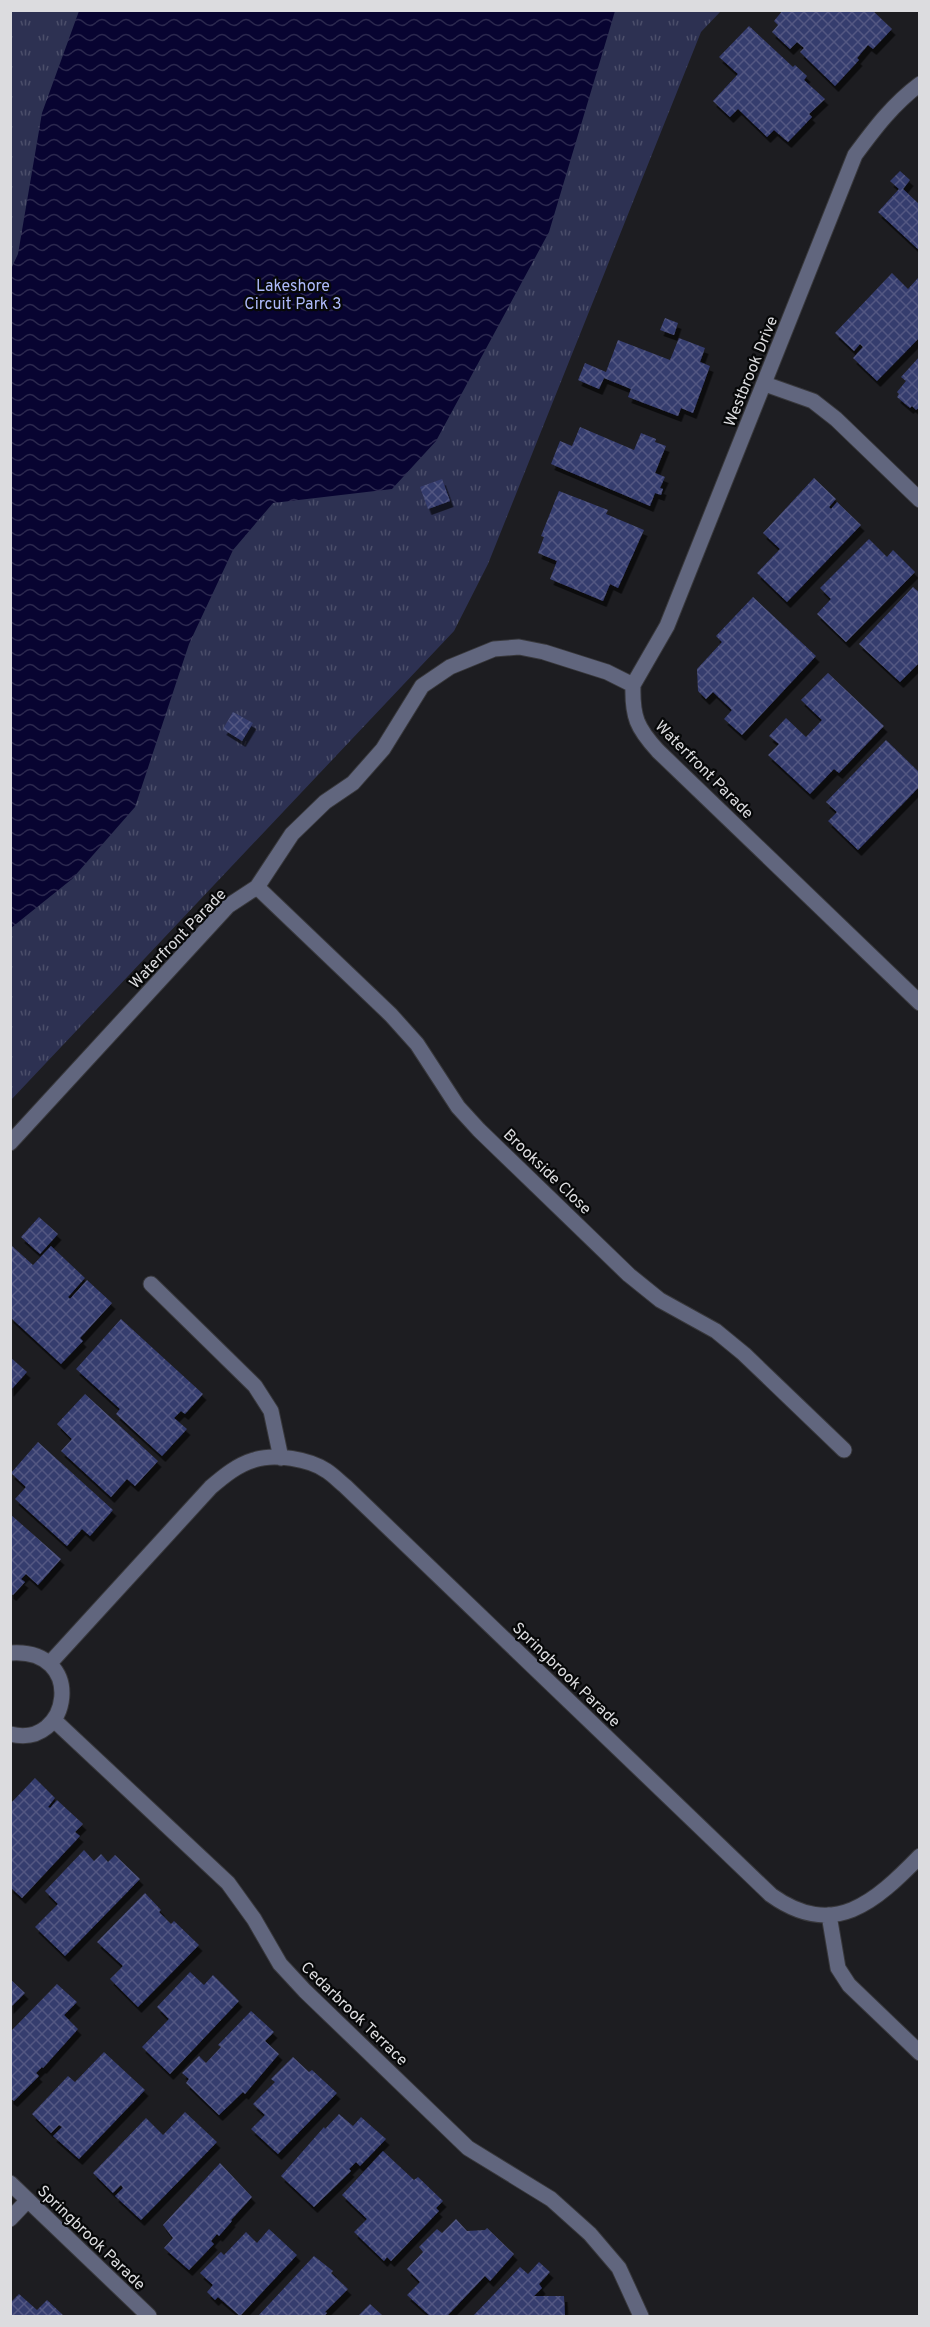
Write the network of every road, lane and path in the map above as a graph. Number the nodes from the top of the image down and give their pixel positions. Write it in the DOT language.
graph roads {
  1 [pos="920,84"];
  2 [pos="765,384"];
  3 [pos="920,500"];
  4 [pos="633,685"];
  5 [pos="257,887"];
  6 [pos="920,1003"];
  7 [pos="10,1143"];
  8 [pos="151,1284"];
  9 [pos="844,1450"];
  10 [pos="281,1458"];
  11 [pos="10,1653"];
  12 [pos="50,1664"];
  13 [pos="54,1720"];
  14 [pos="10,1734"];
  15 [pos="920,1856"];
  16 [pos="829,1915"];
  17 [pos="920,2053"];
  18 [pos="10,2183"];
  19 [pos="28,2200"];
  20 [pos="10,2219"];
  21 [pos="149,2316"];
  22 [pos="641,2316"];
  1 -- 2 [label="street, Westbrook Drive"];
  2 -- 3 [label="street"];
  2 -- 4 [label="street, Westbrook Drive"];
  4 -- 5 [label="street, Waterfront Parade"];
  4 -- 6 [label="street, Waterfront Parade"];
  5 -- 7 [label="street, Waterfront Parade"];
  5 -- 9 [label="street, Brookside Close"];
  8 -- 10 [label="street"];
  10 -- 12 [label="street, Springbrook Parade"];
  10 -- 16 [label="street, Springbrook Parade"];
  11 -- 12 [label="street"];
  12 -- 13 [label="street"];
  13 -- 14 [label="street"];
  13 -- 22 [label="street, Cedarbrook Terrace"];
  15 -- 16 [label="street, Springbrook Parade"];
  16 -- 17 [label="street"];
  18 -- 19 [label="street, Springbrook Parade"];
  19 -- 20 [label="street"];
  19 -- 21 [label="street, Springbrook Parade"];
}
